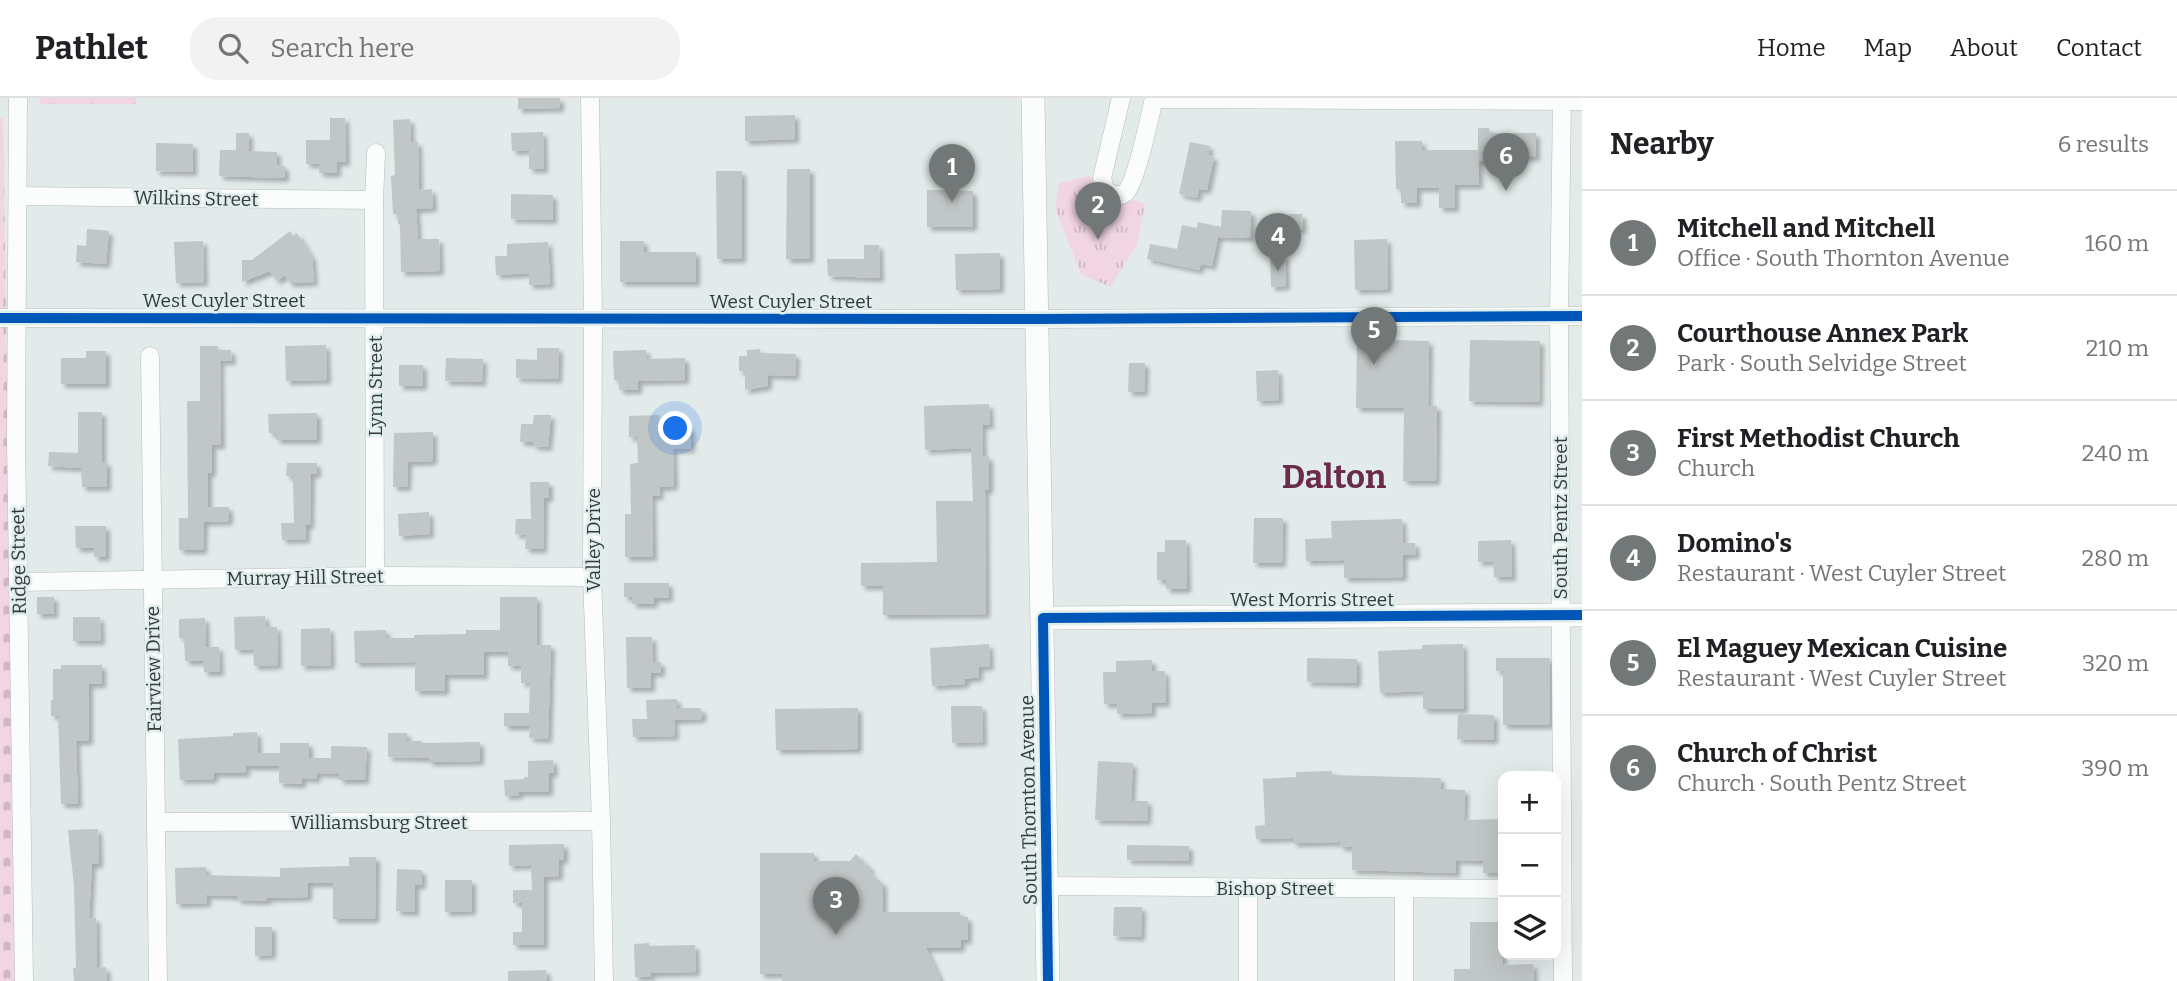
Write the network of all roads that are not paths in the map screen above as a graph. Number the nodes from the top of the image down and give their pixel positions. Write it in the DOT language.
graph roads {
  1 [pos="18,98"];
  2 [pos="590,98"];
  3 [pos="1032,98"];
  4 [pos="1121,98"];
  5 [pos="1154,99"];
  6 [pos="1562,99"];
  7 [pos="1582,101"];
  8 [pos="376,153"];
  9 [pos="18,196"];
  10 [pos="374,200"];
  11 [pos="1559,316"];
  12 [pos="1582,316"];
  13 [pos="375,317"];
  14 [pos="593,317"];
  15 [pos="9,318"];
  16 [pos="1035,319"];
  17 [pos="150,356"];
  18 [pos="375,576"];
  19 [pos="592,577"];
  20 [pos="151,580"];
  21 [pos="19,582"];
  22 [pos="1571,615"];
  23 [pos="1043,618"];
  24 [pos="601,821"];
  25 [pos="157,822"];
  26 [pos="1561,844"];
  27 [pos="1047,886"];
  28 [pos="1248,887"];
  29 [pos="1404,889"];
  30 [pos="1498,889"];
  31 [pos="1559,897"];
  32 [pos="24,981"];
  33 [pos="158,981"];
  34 [pos="604,981"];
  35 [pos="1048,981"];
  36 [pos="1248,981"];
  37 [pos="1404,981"];
  38 [pos="1563,981"];
  1 -- 9 [label="street, Ridge Street"];
  2 -- 14 [label="street, Valley Drive"];
  3 -- 16 [label="main road, South Thornton Avenue"];
  4 -- 5 [label="street"];
  5 -- 6 [label="street"];
  6 -- 7 [label="street"];
  6 -- 11 [label="street, South Pentz Street"];
  8 -- 10 [label="street, Lynn Street"];
  9 -- 10 [label="street, Wilkins Street"];
  9 -- 15 [label="street, Ridge Street"];
  10 -- 13 [label="street, Lynn Street"];
  11 -- 12 [label="street, West Cuyler Street"];
  11 -- 16 [label="street, West Cuyler Street"];
  11 -- 22 [label="street, South Pentz Street"];
  13 -- 14 [label="street, West Cuyler Street"];
  13 -- 15 [label="street, West Cuyler Street"];
  13 -- 18 [label="street, Lynn Street"];
  14 -- 16 [label="street, West Cuyler Street"];
  14 -- 19 [label="street, Valley Drive"];
  15 -- 21 [label="street, Ridge Street"];
  16 -- 23 [label="main road, South Thornton Avenue"];
  17 -- 20 [label="street, Fairview Drive"];
  18 -- 19 [label="street, Murray Hill Street"];
  18 -- 20 [label="street, Murray Hill Street"];
  19 -- 24 [label="street, Valley Drive"];
  20 -- 21 [label="street, Murray Hill Street"];
  20 -- 25 [label="street, Fairview Drive"];
  21 -- 32 [label="street, Ridge Street"];
  22 -- 23 [label="main road, West Morris Street"];
  22 -- 26 [label="street, South Pentz Street"];
  23 -- 27 [label="main road, South Thornton Avenue"];
  24 -- 25 [label="street, Williamsburg Street"];
  24 -- 34 [label="street, Valley Drive"];
  25 -- 33 [label="street, Fairview Drive"];
  27 -- 28 [label="street, Bishop Street"];
  27 -- 35 [label="main road, South Thornton Avenue"];
  28 -- 29 [label="street, Bishop Street"];
  28 -- 36 [label="street"];
  29 -- 30 [label="street, Bishop Street"];
  29 -- 37 [label="street"];
  31 -- 38 [label="street, South Pentz Street"];
}
